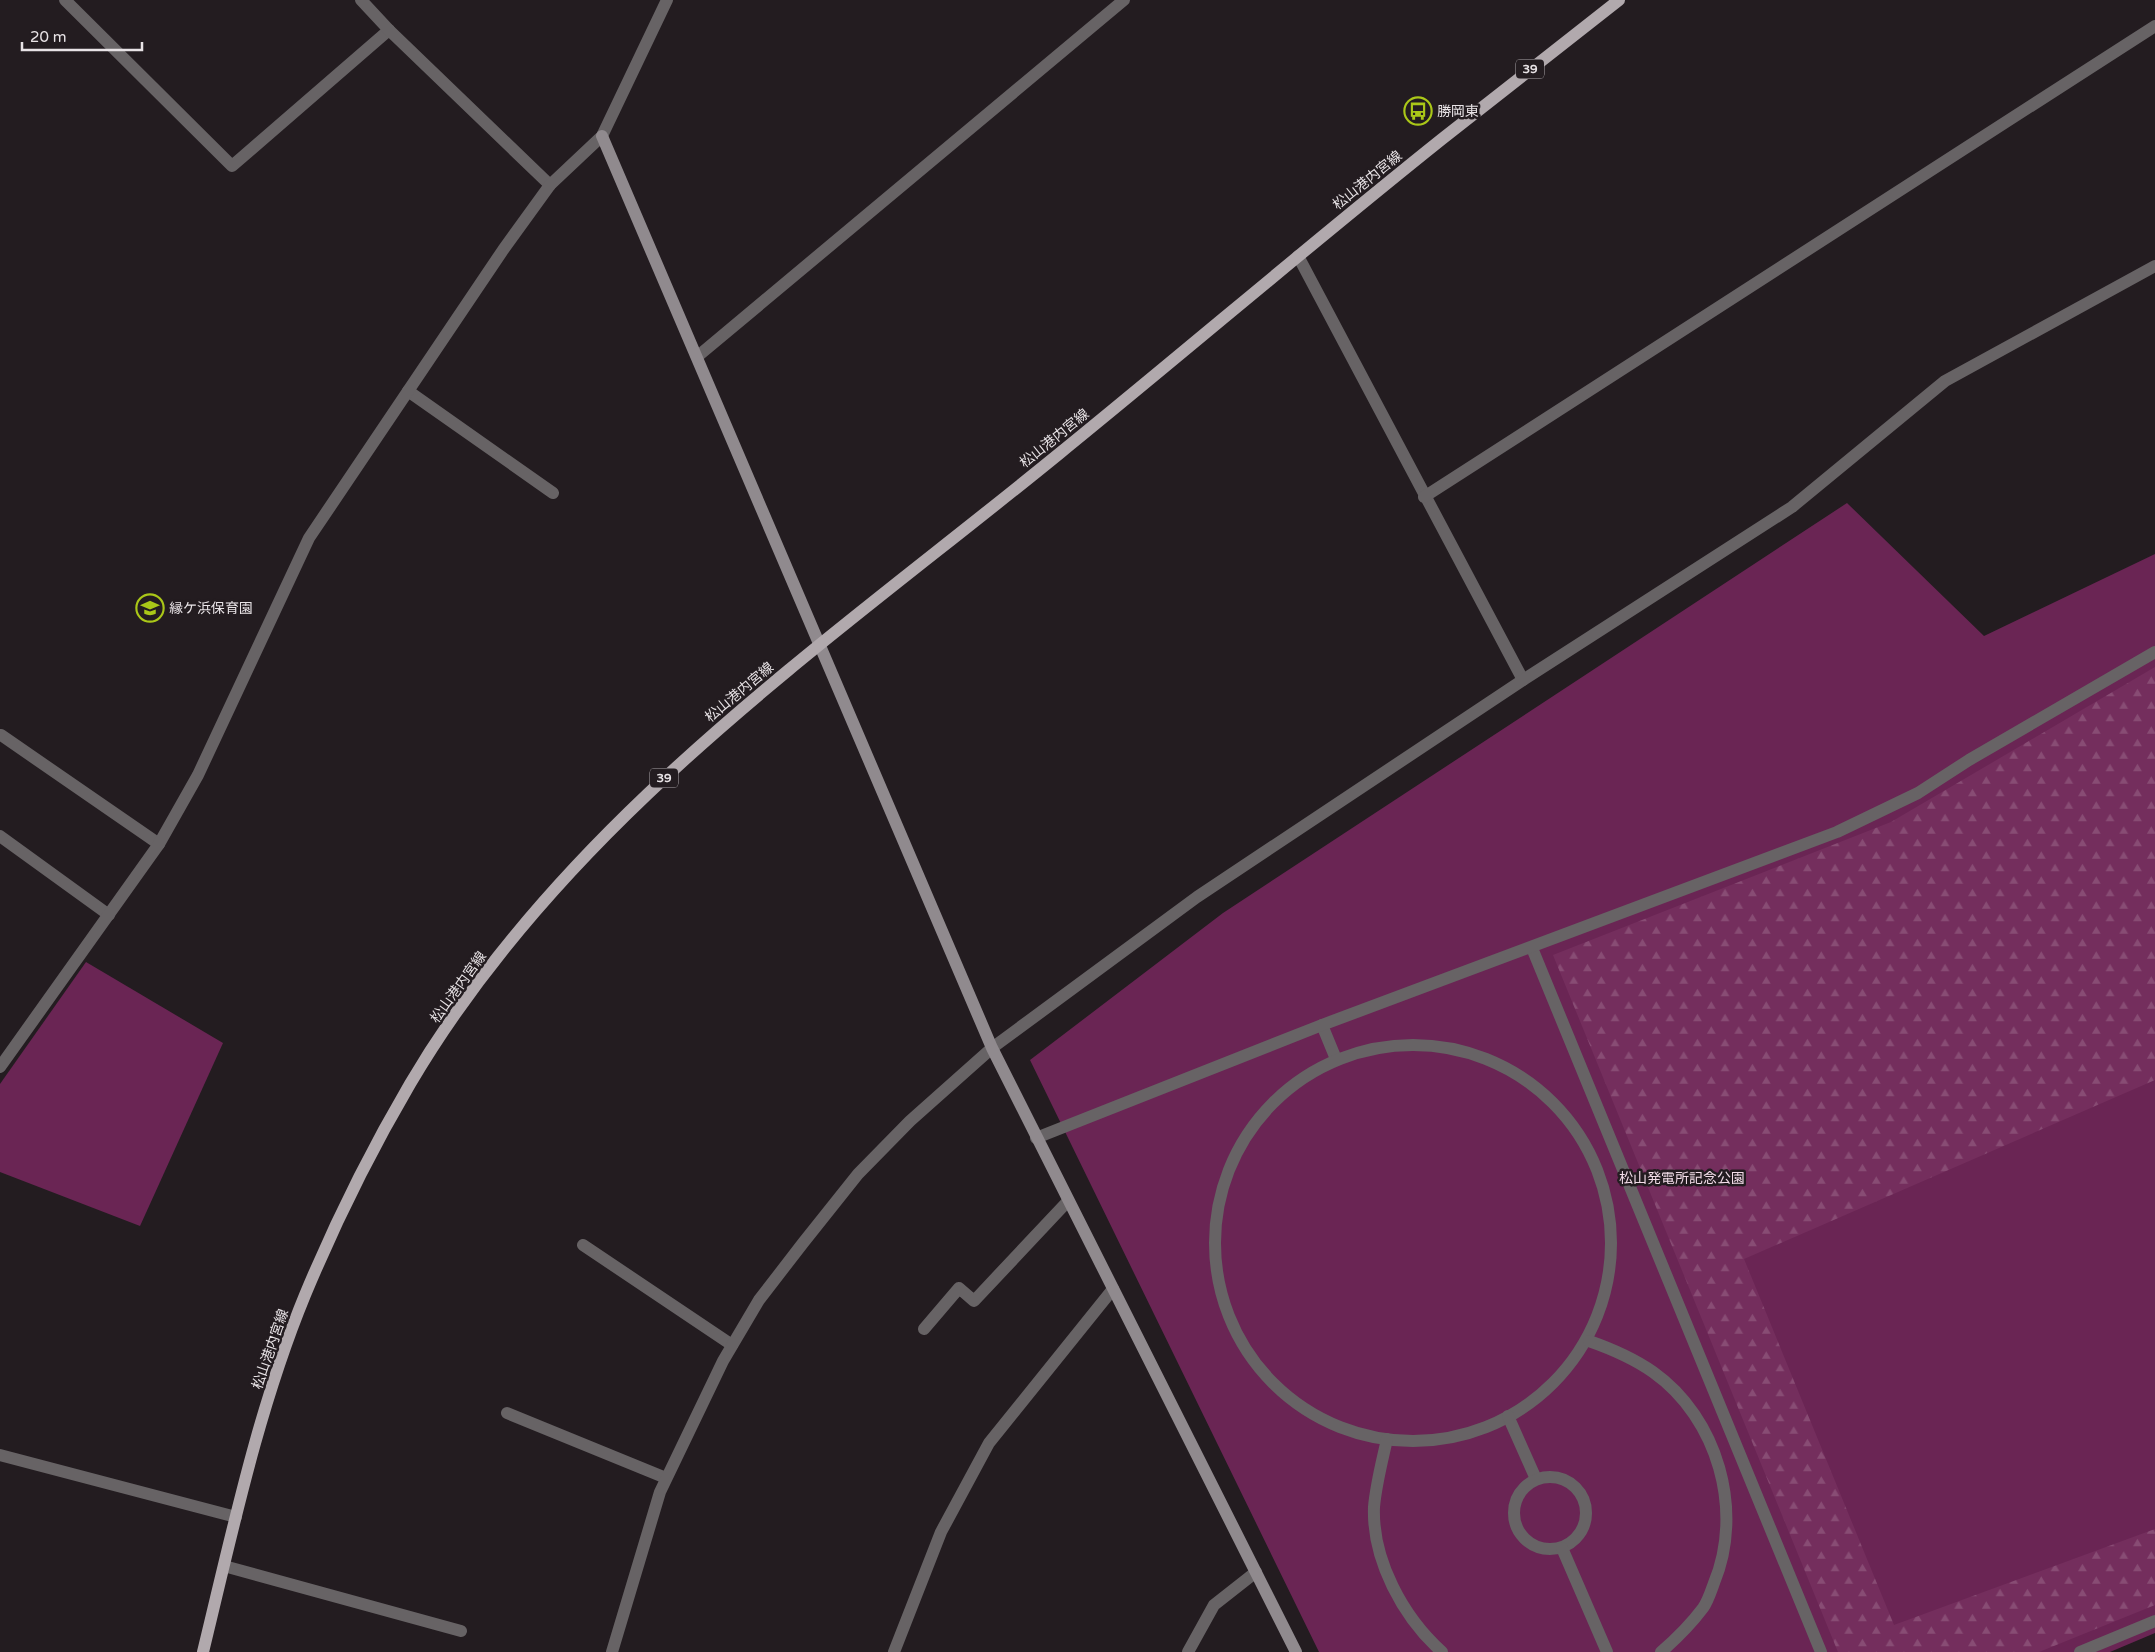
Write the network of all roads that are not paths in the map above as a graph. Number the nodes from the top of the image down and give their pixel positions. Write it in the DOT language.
graph roads {
  1 [pos="65,0"];
  2 [pos="361,0"];
  3 [pos="667,0"];
  4 [pos="1124,0"];
  5 [pos="1619,0"];
  6 [pos="2155,26"];
  7 [pos="388,30"];
  8 [pos="602,136"];
  9 [pos="550,185"];
  10 [pos="1298,256"];
  11 [pos="2155,266"];
  12 [pos="698,356"];
  13 [pos="408,391"];
  14 [pos="553,493"];
  15 [pos="1424,497"];
  16 [pos="820,644"];
  17 [pos="2155,652"];
  18 [pos="1523,680"];
  19 [pos="2,735"];
  20 [pos="0,836"];
  21 [pos="159,844"];
  22 [pos="109,915"];
  23 [pos="1532,948"];
  24 [pos="1322,1025"];
  25 [pos="992,1048"];
  26 [pos="1336,1059"];
  27 [pos="0,1067"];
  28 [pos="1036,1138"];
  29 [pos="1068,1201"];
  30 [pos="583,1245"];
  31 [pos="1113,1289"];
  32 [pos="924,1329"];
  33 [pos="1588,1341"];
  34 [pos="732,1345"];
  35 [pos="507,1413"];
  36 [pos="1508,1416"];
  37 [pos="1386,1439"];
  38 [pos="0,1455"];
  39 [pos="666,1478"];
  40 [pos="1536,1479"];
  41 [pos="236,1517"];
  42 [pos="1562,1548"];
  43 [pos="224,1566"];
  44 [pos="1256,1572"];
  45 [pos="2155,1621"];
  46 [pos="461,1631"];
  47 [pos="203,1652"];
  48 [pos="612,1652"];
  49 [pos="894,1652"];
  50 [pos="1188,1652"];
  51 [pos="1296,1652"];
  52 [pos="1442,1652"];
  53 [pos="1606,1652"];
  54 [pos="1662,1652"];
  55 [pos="1821,1652"];
  56 [pos="2080,1652"];
  1 -- 7 [label="street"];
  2 -- 7 [label="street"];
  3 -- 8 [label="street"];
  4 -- 12 [label="street"];
  5 -- 10 [label="main road, 松山港内宮線 / 39"];
  6 -- 15 [label="street"];
  7 -- 9 [label="street"];
  8 -- 9 [label="street"];
  8 -- 12 [label="street"];
  9 -- 13 [label="street"];
  10 -- 15 [label="street"];
  10 -- 16 [label="main road, 松山港内宮線 / 39"];
  11 -- 18 [label="street"];
  12 -- 16 [label="street"];
  13 -- 14 [label="street"];
  13 -- 21 [label="street"];
  15 -- 18 [label="street"];
  16 -- 25 [label="street"];
  16 -- 41 [label="main road, 松山港内宮線 / 39"];
  17 -- 23 [label="street"];
  18 -- 25 [label="street"];
  19 -- 21 [label="street"];
  20 -- 22 [label="street"];
  21 -- 22 [label="street"];
  22 -- 27 [label="street"];
  23 -- 24 [label="street"];
  23 -- 55 [label="street"];
  24 -- 26 [label="street"];
  24 -- 28 [label="street"];
  25 -- 28 [label="street"];
  25 -- 34 [label="street"];
  26 -- 33 [label="street"];
  26 -- 37 [label="street"];
  28 -- 29 [label="street"];
  29 -- 31 [label="street"];
  29 -- 32 [label="street"];
  30 -- 34 [label="street"];
  31 -- 44 [label="street"];
  31 -- 49 [label="street"];
  33 -- 36 [label="street"];
  33 -- 54 [label="street"];
  34 -- 39 [label="street"];
  35 -- 39 [label="street"];
  36 -- 37 [label="street"];
  36 -- 40 [label="street"];
  37 -- 52 [label="street"];
  38 -- 41 [label="street"];
  39 -- 48 [label="street"];
  40 -- 42 [label="street"];
  40 -- 42 [label="street"];
  41 -- 43 [label="main road, 松山港内宮線 / 39"];
  42 -- 53 [label="street"];
  43 -- 46 [label="street"];
  43 -- 47 [label="main road, 松山港内宮線 / 39"];
  44 -- 50 [label="street"];
  44 -- 51 [label="street"];
  45 -- 56 [label="street"];
}
